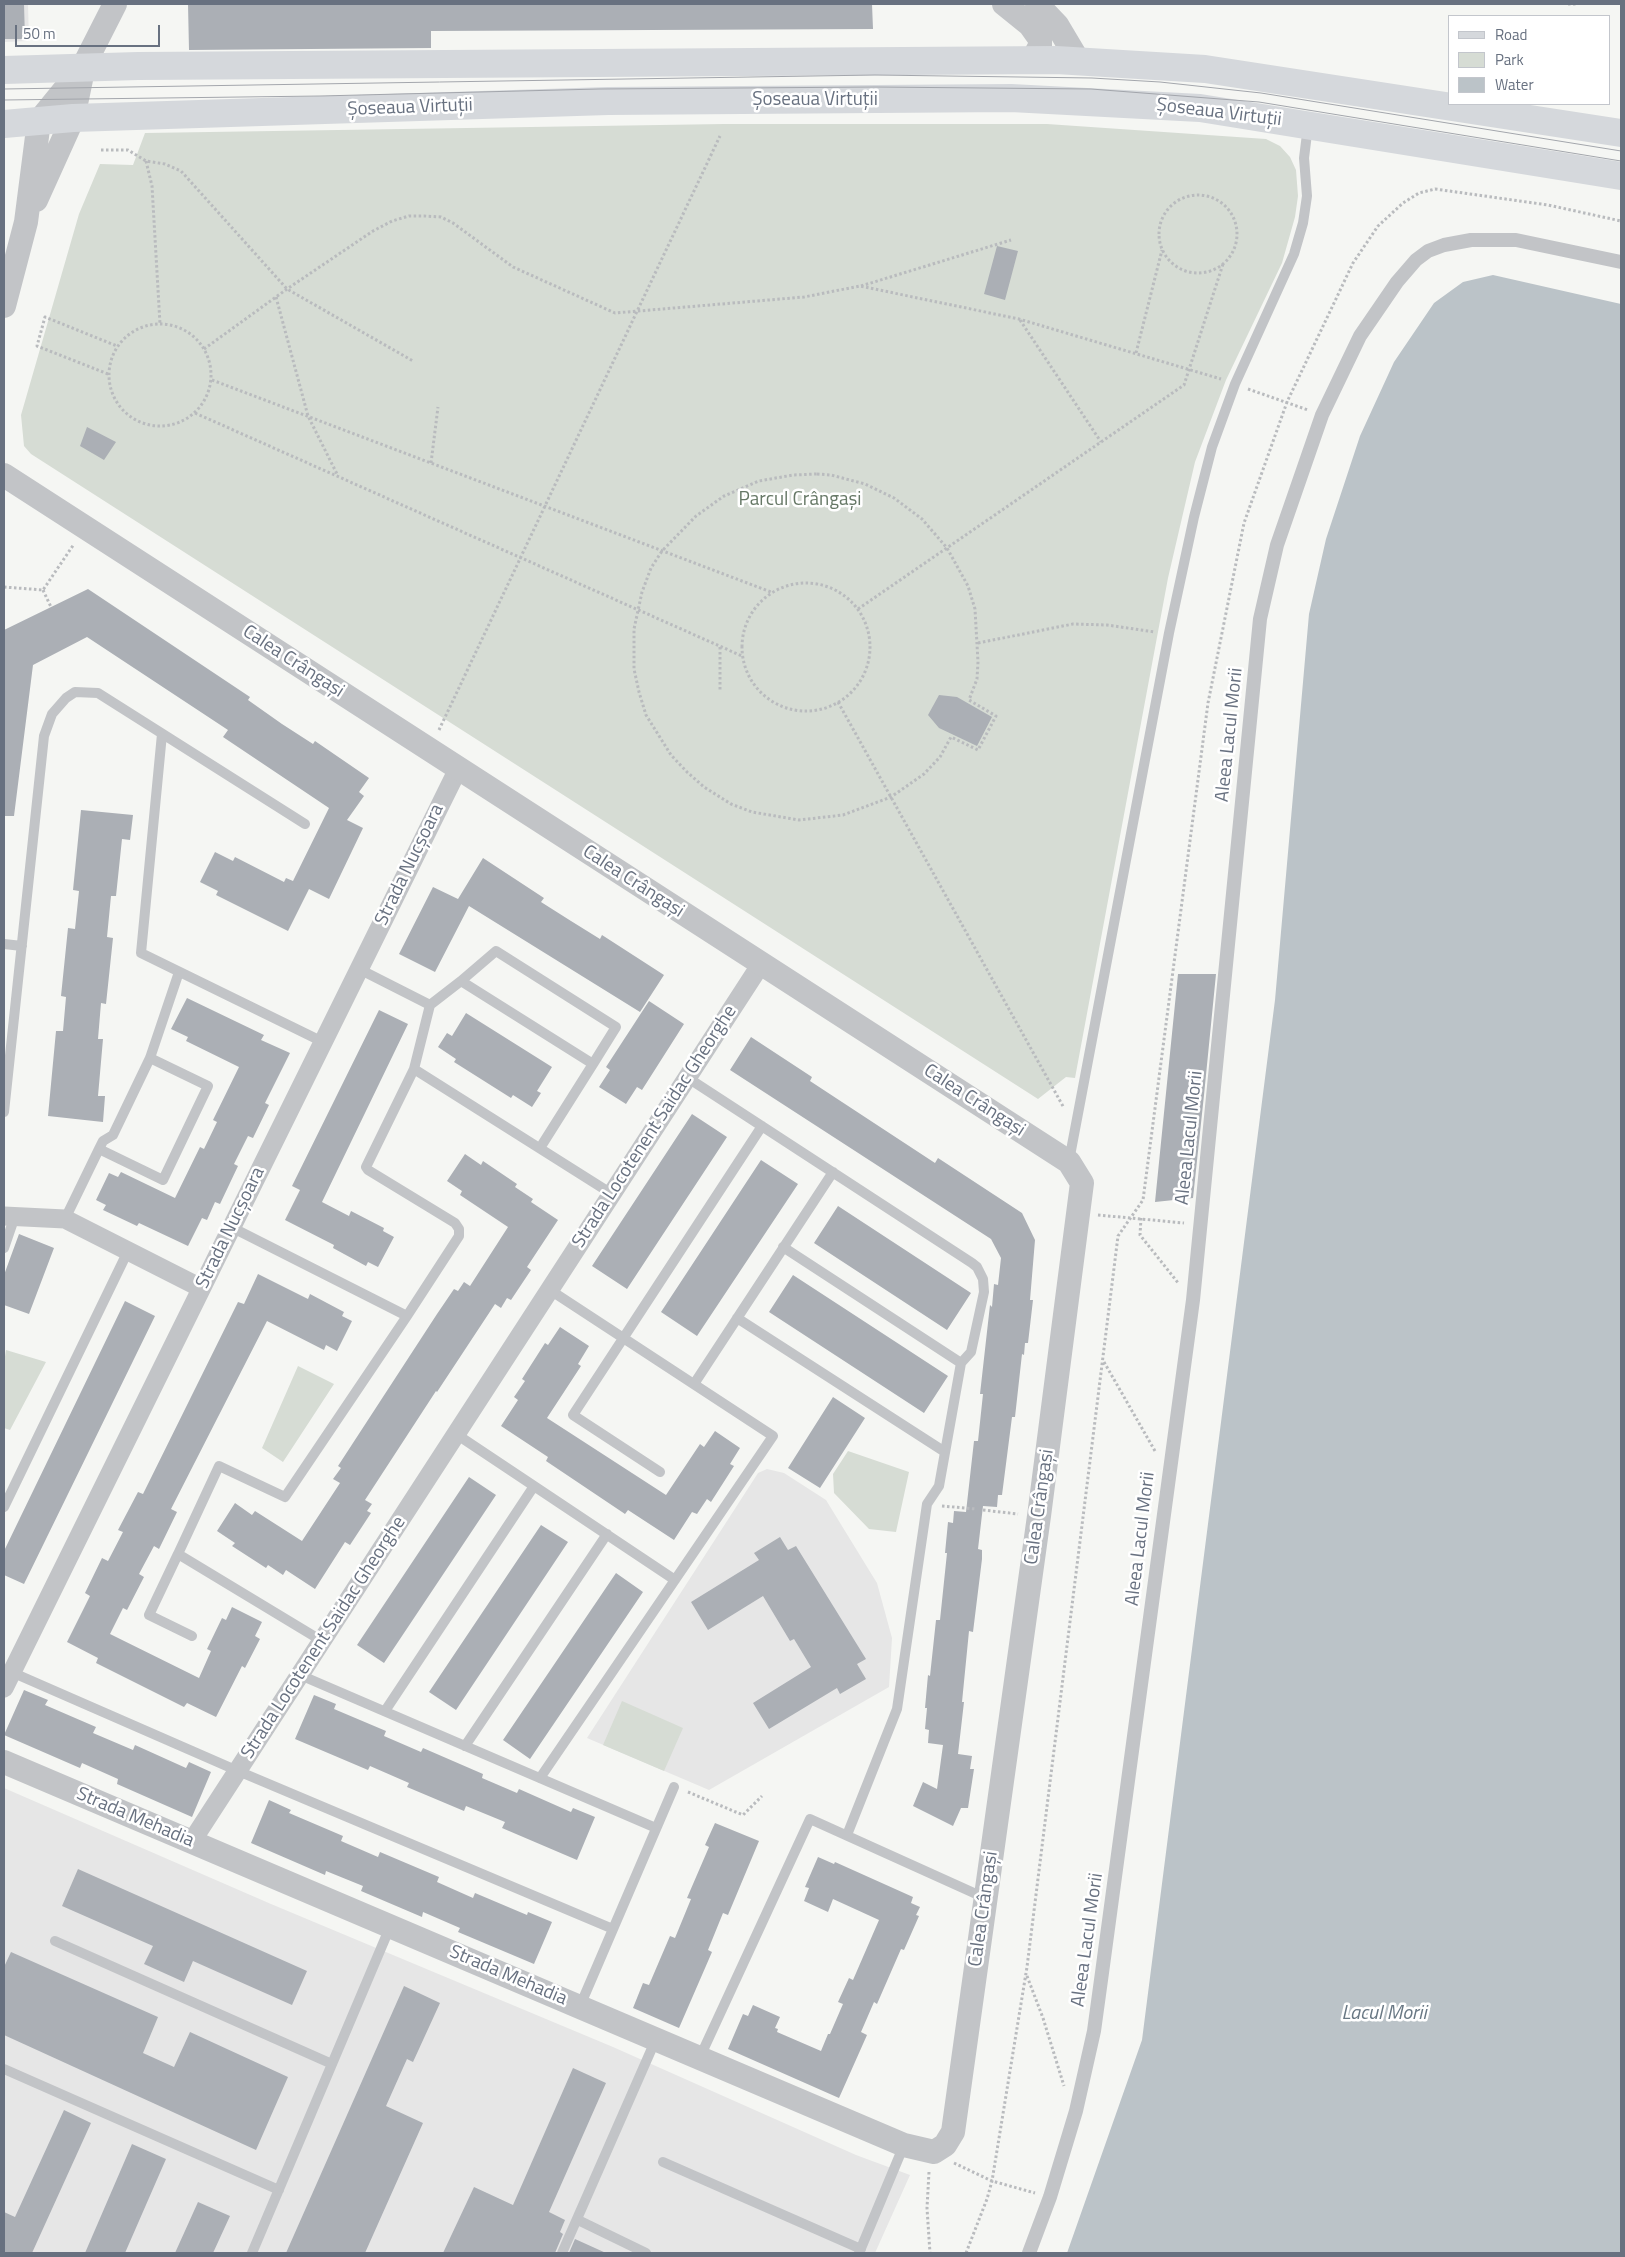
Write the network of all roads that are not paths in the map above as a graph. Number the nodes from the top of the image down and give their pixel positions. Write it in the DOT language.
graph roads {
  1 [pos="115,4"];
  2 [pos="1004,4"];
  3 [pos="1037,4"];
  4 [pos="1033,59"];
  5 [pos="1079,62"];
  6 [pos="83,67"];
  7 [pos="4,70"];
  8 [pos="73,118"];
  9 [pos="39,121"];
  10 [pos="4,124"];
  11 [pos="1308,125"];
  12 [pos="1621,133"];
  13 [pos="1621,176"];
  14 [pos="26,222"];
  15 [pos="1621,262"];
  16 [pos="4,306"];
  17 [pos="4,474"];
  18 [pos="162,734"];
  19 [pos="458,769"];
  20 [pos="305,824"];
  21 [pos="4,944"];
  22 [pos="22,946"];
  23 [pos="761,964"];
  24 [pos="359,969"];
  25 [pos="179,972"];
  26 [pos="461,981"];
  27 [pos="430,1005"];
  28 [pos="323,1042"];
  29 [pos="150,1058"];
  30 [pos="593,1064"];
  31 [pos="414,1069"];
  32 [pos="688,1078"];
  33 [pos="4,1112"];
  34 [pos="762,1126"];
  35 [pos="540,1148"];
  36 [pos="99,1149"];
  37 [pos="1069,1162"];
  38 [pos="833,1172"];
  39 [pos="612,1194"];
  40 [pos="9,1216"];
  41 [pos="65,1219"];
  42 [pos="231,1227"];
  43 [pos="783,1247"];
  44 [pos="4,1248"];
  45 [pos="128,1251"];
  46 [pos="201,1288"];
  47 [pos="550,1290"];
  48 [pos="408,1316"];
  49 [pos="737,1318"];
  50 [pos="623,1338"];
  51 [pos="961,1363"];
  52 [pos="694,1384"];
  53 [pos="456,1434"];
  54 [pos="945,1452"];
  55 [pos="660,1472"];
  56 [pos="534,1486"];
  57 [pos="4,1507"];
  58 [pos="607,1534"];
  59 [pos="178,1554"];
  60 [pos="675,1580"];
  61 [pos="192,1636"];
  62 [pos="322,1641"];
  63 [pos="300,1675"];
  64 [pos="6,1677"];
  65 [pos="385,1711"];
  66 [pos="465,1746"];
  67 [pos="4,1762"];
  68 [pos="238,1771"];
  69 [pos="540,1778"];
  70 [pos="674,1787"];
  71 [pos="656,1828"];
  72 [pos="846,1835"];
  73 [pos="192,1841"];
  74 [pos="985,1898"];
  75 [pos="391,1926"];
  76 [pos="613,1929"];
  77 [pos="55,1941"];
  78 [pos="580,2006"];
  79 [pos="656,2038"];
  80 [pos="700,2057"];
  81 [pos="332,2064"];
  82 [pos="4,2069"];
  83 [pos="920,2149"];
  84 [pos="663,2162"];
  85 [pos="279,2190"];
  86 [pos="578,2220"];
  87 [pos="860,2251"];
  88 [pos="252,2253"];
  89 [pos="562,2253"];
  90 [pos="646,2253"];
  91 [pos="1029,2253"];
  1 -- 6 [label="street"];
  2 -- 4 [label="street"];
  3 -- 5 [label="street"];
  4 -- 5 [label="main road, Șoseaua Virtuții"];
  4 -- 6 [label="main road, Șoseaua Virtuții"];
  5 -- 12 [label="main road, Șoseaua Virtuții"];
  6 -- 7 [label="main road, Șoseaua Virtuții"];
  6 -- 8 [label="street"];
  6 -- 9 [label="street"];
  8 -- 9 [label="main road, Șoseaua Virtuții"];
  8 -- 11 [label="main road, Șoseaua Virtuții"];
  8 -- 14 [label="street"];
  9 -- 10 [label="main road, Șoseaua Virtuții"];
  9 -- 14 [label="street"];
  11 -- 13 [label="main road, Șoseaua Virtuții"];
  11 -- 37 [label="lane"];
  14 -- 16 [label="street"];
  15 -- 91 [label="street, Aleea Lacul Morii"];
  17 -- 19 [label="street, Calea Crângași"];
  18 -- 20 [label="lane"];
  18 -- 22 [label="lane"];
  18 -- 25 [label="lane"];
  19 -- 23 [label="street, Calea Crângași"];
  19 -- 24 [label="street, Strada Nucșoara"];
  21 -- 22 [label="lane"];
  22 -- 33 [label="lane"];
  23 -- 32 [label="street, Strada Locotenent Saidac Gheorghe"];
  23 -- 37 [label="street, Calea Crângași"];
  24 -- 27 [label="lane"];
  24 -- 28 [label="street, Strada Nucșoara"];
  25 -- 28 [label="lane"];
  25 -- 29 [label="lane"];
  26 -- 27 [label="lane"];
  26 -- 30 [label="lane"];
  26 -- 30 [label="lane"];
  27 -- 31 [label="lane"];
  28 -- 42 [label="street, Strada Nucșoara"];
  29 -- 36 [label="lane"];
  29 -- 36 [label="lane"];
  30 -- 35 [label="lane"];
  31 -- 35 [label="lane"];
  31 -- 48 [label="lane"];
  32 -- 34 [label="lane"];
  32 -- 39 [label="street, Strada Locotenent Saidac Gheorghe"];
  34 -- 38 [label="lane"];
  34 -- 50 [label="lane"];
  35 -- 39 [label="lane"];
  36 -- 41 [label="lane"];
  37 -- 74 [label="street, Calea Crângași"];
  38 -- 43 [label="lane"];
  38 -- 51 [label="lane"];
  39 -- 47 [label="street, Strada Locotenent Saidac Gheorghe"];
  40 -- 41 [label="street"];
  40 -- 44 [label="lane"];
  41 -- 45 [label="street"];
  42 -- 46 [label="street, Strada Nucșoara"];
  42 -- 48 [label="lane"];
  43 -- 49 [label="lane"];
  43 -- 51 [label="lane"];
  45 -- 46 [label="street"];
  45 -- 57 [label="lane"];
  46 -- 64 [label="street, Strada Nucșoara"];
  47 -- 50 [label="lane"];
  47 -- 53 [label="street, Strada Locotenent Saidac Gheorghe"];
  48 -- 59 [label="lane"];
  49 -- 52 [label="lane"];
  49 -- 54 [label="lane"];
  50 -- 52 [label="lane"];
  50 -- 55 [label="lane"];
  51 -- 54 [label="lane"];
  52 -- 60 [label="lane"];
  53 -- 56 [label="lane"];
  53 -- 62 [label="street, Strada Locotenent Saidac Gheorghe"];
  54 -- 72 [label="lane"];
  56 -- 58 [label="lane"];
  56 -- 65 [label="lane"];
  58 -- 60 [label="lane"];
  58 -- 66 [label="lane"];
  59 -- 61 [label="lane"];
  59 -- 62 [label="lane"];
  60 -- 69 [label="lane"];
  62 -- 63 [label="street, Strada Locotenent Saidac Gheorghe"];
  63 -- 65 [label="lane"];
  63 -- 68 [label="street, Strada Locotenent Saidac Gheorghe"];
  64 -- 68 [label="lane"];
  65 -- 66 [label="lane"];
  66 -- 69 [label="lane"];
  67 -- 73 [label="street, Strada Mehadia"];
  68 -- 73 [label="street, Strada Locotenent Saidac Gheorghe"];
  68 -- 76 [label="lane"];
  69 -- 71 [label="lane"];
  70 -- 71 [label="lane"];
  71 -- 76 [label="lane"];
  72 -- 74 [label="lane"];
  72 -- 80 [label="lane"];
  73 -- 75 [label="street, Strada Mehadia"];
  74 -- 83 [label="street, Calea Crângași"];
  75 -- 78 [label="street, Strada Mehadia"];
  75 -- 81 [label="lane"];
  76 -- 78 [label="lane"];
  77 -- 81 [label="lane"];
  78 -- 79 [label="street, Strada Mehadia"];
  79 -- 80 [label="street, Strada Mehadia"];
  79 -- 86 [label="lane"];
  80 -- 83 [label="street, Strada Mehadia"];
  81 -- 85 [label="lane"];
  82 -- 85 [label="lane"];
  83 -- 87 [label="lane"];
  84 -- 87 [label="lane"];
  85 -- 88 [label="lane"];
  86 -- 89 [label="lane"];
  86 -- 90 [label="lane"];
}
